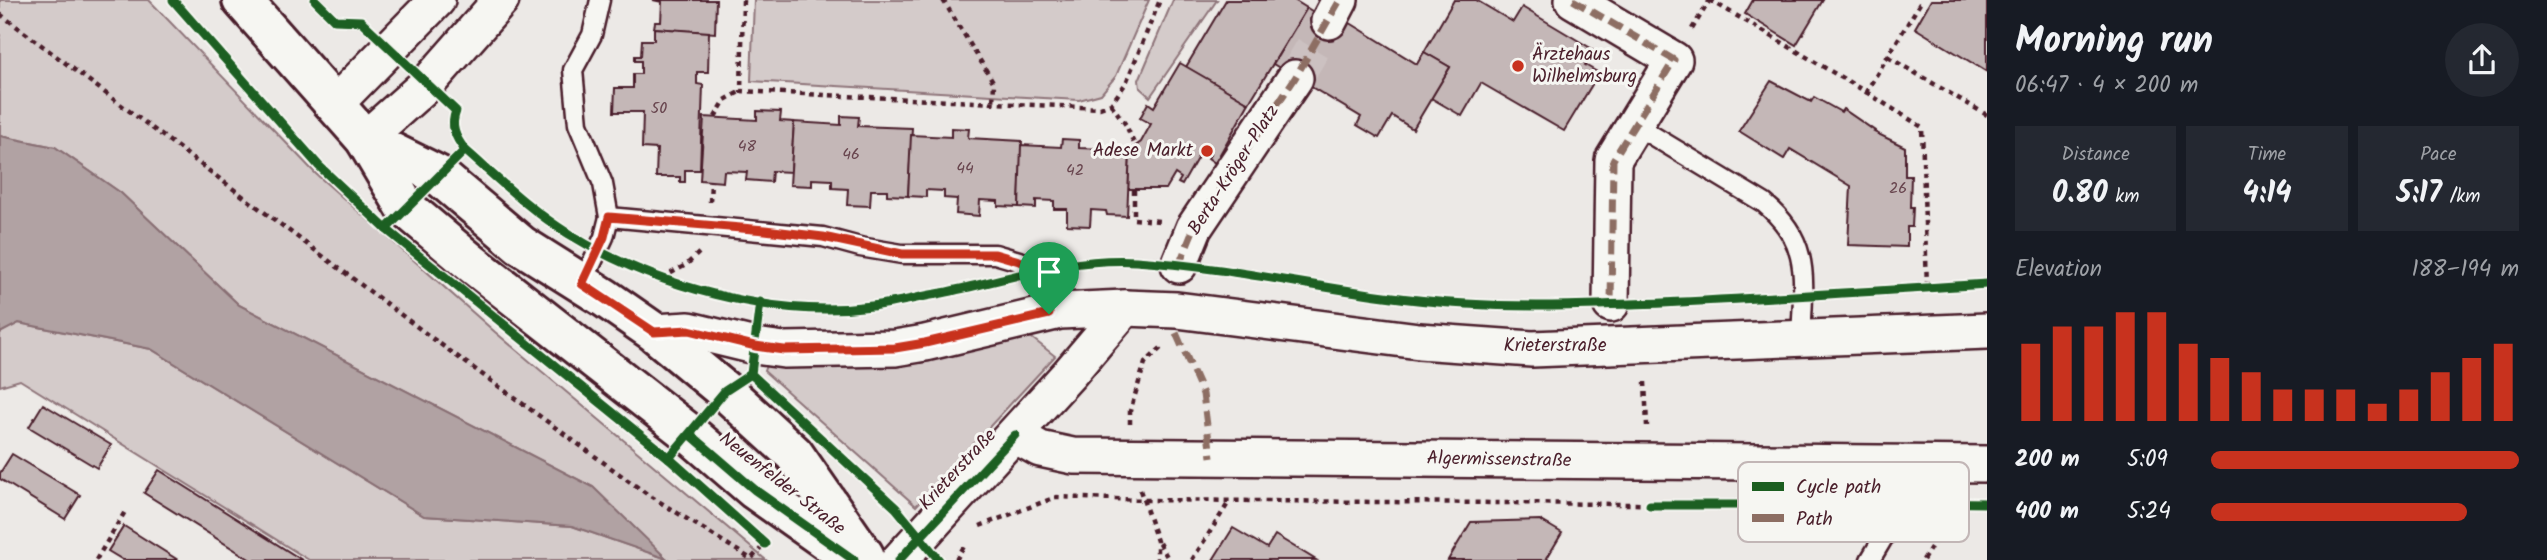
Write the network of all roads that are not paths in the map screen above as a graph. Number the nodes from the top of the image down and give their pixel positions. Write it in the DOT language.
graph roads {
  1 [pos="242,0"];
  2 [pos="437,0"];
  3 [pos="501,0"];
  4 [pos="600,0"];
  5 [pos="1573,0"];
  6 [pos="1295,78"];
  7 [pos="334,105"];
  8 [pos="1634,125"];
  9 [pos="365,139"];
  10 [pos="609,217"];
  11 [pos="1179,265"];
  12 [pos="582,284"];
  13 [pos="1611,304"];
  14 [pos="1125,308"];
  15 [pos="1049,314"];
  16 [pos="1987,331"];
  17 [pos="654,332"];
  18 [pos="1801,339"];
  19 [pos="1015,435"];
  20 [pos="1768,462"];
  21 [pos="1969,464"];
  22 [pos="1987,464"];
  23 [pos="1881,542"];
  24 [pos="854,560"];
  25 [pos="867,560"];
  26 [pos="899,560"];
  27 [pos="1870,560"];
  1 -- 7 [label="main road, Neuenfelder Straße"];
  2 -- 7 [label="street"];
  3 -- 9 [label="street"];
  4 -- 10 [label="lane"];
  5 -- 8 [label="street"];
  6 -- 11 [label="street, Berta-Kröger-Platz"];
  7 -- 9 [label="main road, Neuenfelder Straße"];
  8 -- 13 [label="street"];
  8 -- 18 [label="lane"];
  9 -- 12 [label="main road, Neuenfelder Straße"];
  9 -- 24 [label="main road, Neuenfelder Straße"];
  10 -- 12 [label="lane"];
  10 -- 15 [label="lane"];
  12 -- 17 [label="main road, Neuenfelder Straße"];
  14 -- 15 [label="street, Krieterstraße"];
  14 -- 18 [label="street, Krieterstraße"];
  14 -- 19 [label="street, Krieterstraße"];
  15 -- 17 [label="street, Krieterstraße"];
  16 -- 18 [label="street, Krieterstraße"];
  17 -- 25 [label="main road, Neuenfelder Straße"];
  19 -- 20 [label="street, Algermissenstraße"];
  19 -- 26 [label="street, Krieterstraße"];
  21 -- 22 [label="street, Algermissenstraße"];
  23 -- 27 [label="lane"];
}
